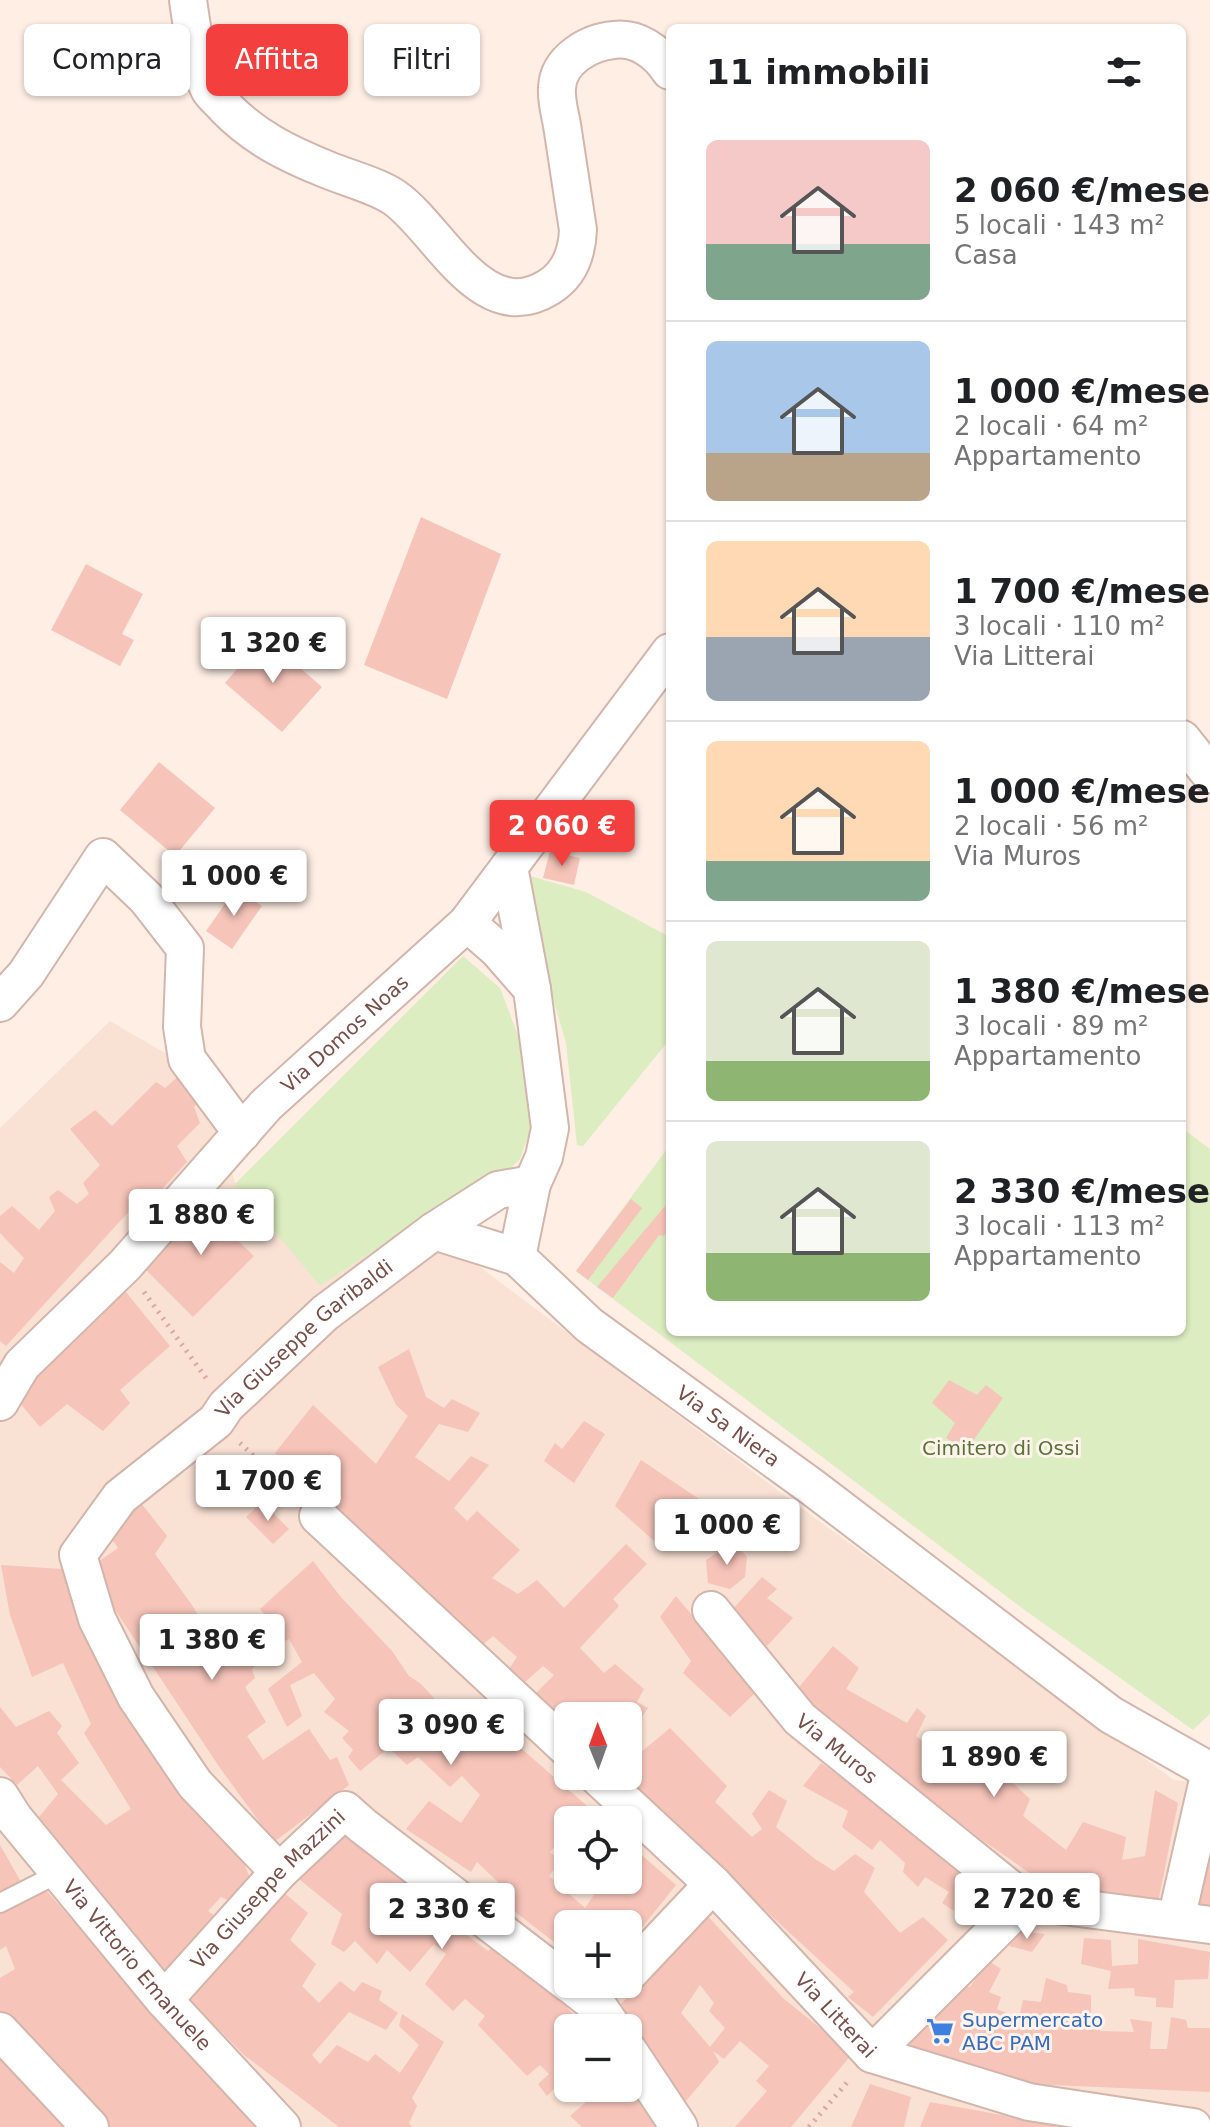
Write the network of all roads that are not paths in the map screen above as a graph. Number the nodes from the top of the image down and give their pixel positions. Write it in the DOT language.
graph roads {
  1 [pos="188,0"];
  2 [pos="666,67"];
  3 [pos="666,657"];
  4 [pos="1186,744"];
  5 [pos="1210,774"];
  6 [pos="509,867"];
  7 [pos="467,923"];
  8 [pos="532,989"];
  9 [pos="0,1003"];
  10 [pos="242,1133"];
  11 [pos="532,1184"];
  12 [pos="434,1231"];
  13 [pos="517,1257"];
  14 [pos="0,1402"];
  15 [pos="318,1516"];
  16 [pos="711,1610"];
  17 [pos="554,1736"];
  18 [pos="1210,1771"];
  19 [pos="612,1790"];
  20 [pos="0,1796"];
  21 [pos="61,1872"];
  22 [pos="279,1872"];
  23 [pos="713,1884"];
  24 [pos="1025,1901"];
  25 [pos="0,1903"];
  26 [pos="1193,1923"];
  27 [pos="642,1959"];
  28 [pos="554,1972"];
  29 [pos="164,2000"];
  30 [pos="0,2031"];
  31 [pos="872,2054"];
  32 [pos="642,2071"];
  33 [pos="270,2115"];
  34 [pos="90,2127"];
  35 [pos="310,2127"];
  36 [pos="679,2127"];
  37 [pos="1193,2127"];
  1 -- 2 [label="street"];
  3 -- 6 [label="street, Via Domos Noas"];
  4 -- 5 [label="street"];
  6 -- 7 [label="street, Via Domos Noas"];
  6 -- 8 [label="street"];
  7 -- 8 [label="street"];
  7 -- 10 [label="street, Via Domos Noas"];
  8 -- 11 [label="street"];
  9 -- 10 [label="street"];
  10 -- 14 [label="street, Via Domos Noas"];
  11 -- 12 [label="street, Via Giuseppe Garibaldi"];
  11 -- 13 [label="street"];
  12 -- 13 [label="street"];
  12 -- 22 [label="street, Via Giuseppe Garibaldi"];
  13 -- 18 [label="street, Via Sa Niera"];
  15 -- 17 [label="street"];
  16 -- 24 [label="street, Via Muros"];
  18 -- 26 [label="street"];
  19 -- 23 [label="street, Via Litterai"];
  20 -- 21 [label="street, Via Vittorio Emanuele"];
  21 -- 25 [label="lane"];
  21 -- 29 [label="street, Via Vittorio Emanuele"];
  22 -- 28 [label="street, Via Giuseppe Mazzini"];
  22 -- 29 [label="street, Via Giuseppe Mazzini"];
  23 -- 27 [label="street"];
  23 -- 31 [label="street, Via Litterai"];
  24 -- 26 [label="street"];
  24 -- 31 [label="street"];
  29 -- 33 [label="street, Via Vittorio Emanuele"];
  30 -- 34 [label="street"];
  31 -- 37 [label="street, Via Litterai"];
  32 -- 36 [label="street"];
  33 -- 35 [label="street"];
}
